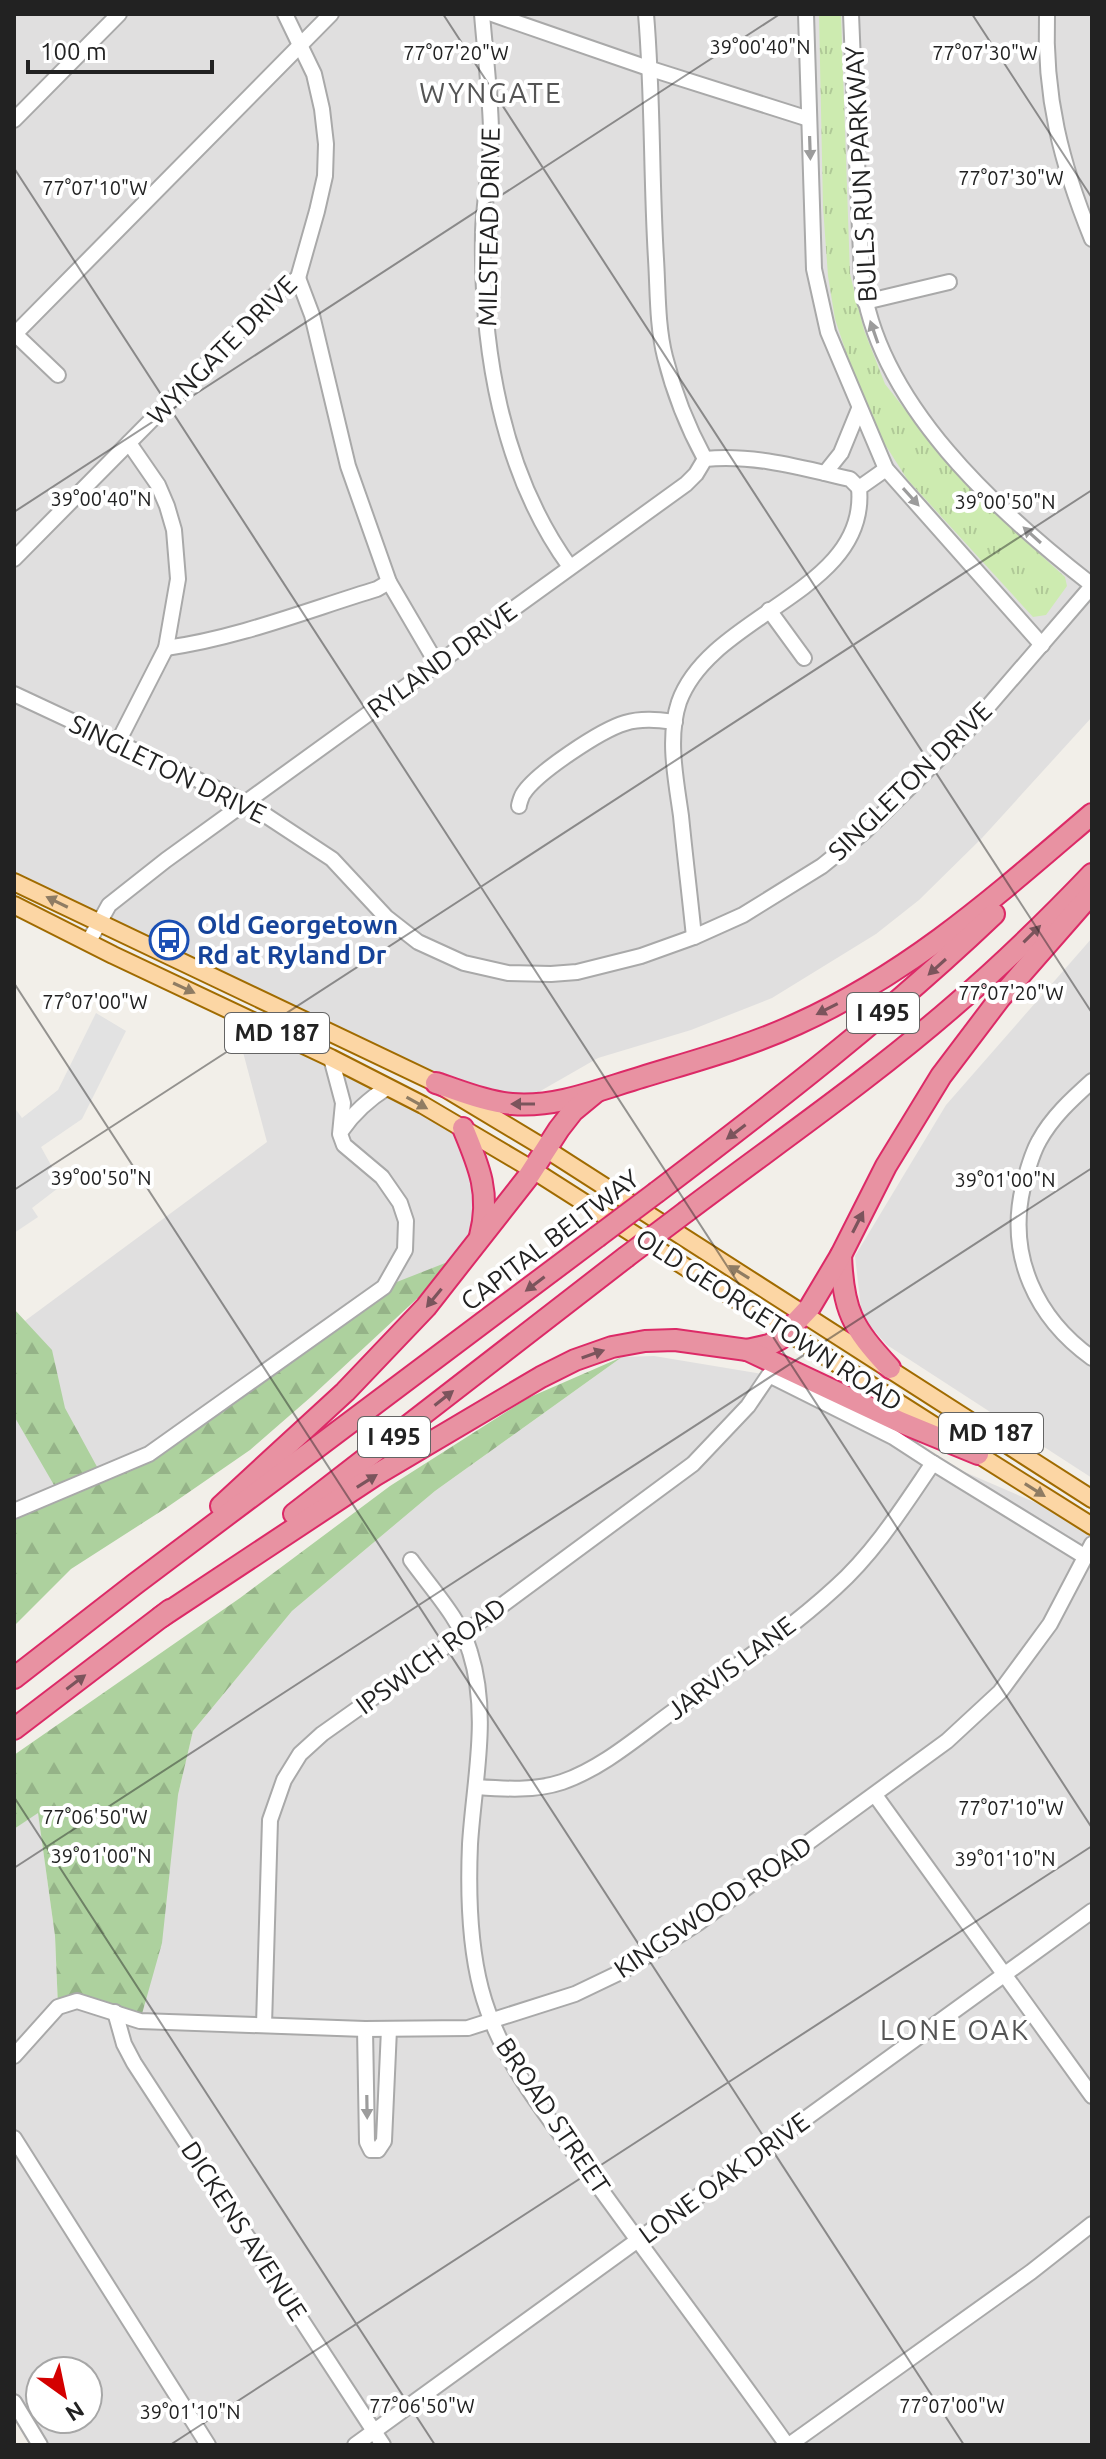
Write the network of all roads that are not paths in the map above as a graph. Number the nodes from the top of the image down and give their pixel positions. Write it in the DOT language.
graph roads {
  1 [pos="119,14"];
  2 [pos="285,14"];
  3 [pos="331,14"];
  4 [pos="482,14"];
  5 [pos="492,14"];
  6 [pos="646,14"];
  7 [pos="806,14"];
  8 [pos="851,14"];
  9 [pos="1047,14"];
  10 [pos="300,46"];
  11 [pos="651,69"];
  12 [pos="809,119"];
  13 [pos="14,120"];
  14 [pos="1092,239"];
  15 [pos="298,278"];
  16 [pos="949,282"];
  17 [pos="865,302"];
  18 [pos="14,334"];
  19 [pos="58,375"];
  20 [pos="859,409"];
  21 [pos="129,443"];
  22 [pos="705,459"];
  23 [pos="886,469"];
  24 [pos="825,473"];
  25 [pos="859,488"];
  26 [pos="14,559"];
  27 [pos="570,567"];
  28 [pos="389,582"];
  29 [pos="1092,585"];
  30 [pos="769,610"];
  31 [pos="1042,645"];
  32 [pos="166,648"];
  33 [pos="804,658"];
  34 [pos="437,664"];
  35 [pos="14,694"];
  36 [pos="675,722"];
  37 [pos="117,744"];
  38 [pos="247,803"];
  39 [pos="519,806"];
  40 [pos="1092,814"];
  41 [pos="1092,874"];
  42 [pos="14,882"];
  43 [pos="1092,893"];
  44 [pos="14,905"];
  45 [pos="100,923"];
  46 [pos="694,937"];
  47 [pos="89,941"];
  48 [pos="331,1058"];
  49 [pos="1092,1081"];
  50 [pos="436,1083"];
  51 [pos="388,1087"];
  52 [pos="599,1090"];
  53 [pos="463,1128"];
  54 [pos="340,1134"];
  55 [pos="546,1149"];
  56 [pos="533,1170"];
  57 [pos="479,1242"];
  58 [pos="841,1255"];
  59 [pos="805,1314"];
  60 [pos="789,1332"];
  61 [pos="747,1350"];
  62 [pos="1092,1358"];
  63 [pos="890,1368"];
  64 [pos="769,1375"];
  65 [pos="978,1454"];
  66 [pos="933,1463"];
  67 [pos="1092,1499"];
  68 [pos="14,1511"];
  69 [pos="1092,1526"];
  70 [pos="1088,1550"];
  71 [pos="411,1560"];
  72 [pos="135,1584"];
  73 [pos="161,1617"];
  74 [pos="463,1634"];
  75 [pos="14,1678"];
  76 [pos="14,1729"];
  77 [pos="477,1787"];
  78 [pos="875,1795"];
  79 [pos="1092,1911"];
  80 [pos="1004,1975"];
  81 [pos="115,2012"];
  82 [pos="492,2022"];
  83 [pos="264,2025"];
  84 [pos="365,2029"];
  85 [pos="389,2029"];
  86 [pos="14,2056"];
  87 [pos="1092,2096"];
  88 [pos="14,2138"];
  89 [pos="1092,2224"];
  90 [pos="638,2241"];
  91 [pos="14,2402"];
  92 [pos="374,2432"];
  93 [pos="40,2445"];
  94 [pos="208,2445"];
  95 [pos="355,2445"];
  96 [pos="383,2445"];
  97 [pos="788,2445"];
  1 -- 13 [label="street"];
  2 -- 10 [label="street, WYNGATE DRIVE"];
  3 -- 10 [label="street"];
  4 -- 27 [label="street, MILSTEAD DRIVE"];
  5 -- 11 [label="street"];
  6 -- 11 [label="street"];
  7 -- 12 [label="street, BULLS RUN PARKWAY"];
  8 -- 17 [label="street, BULLS RUN PARKWAY"];
  9 -- 14 [label="street"];
  10 -- 15 [label="street, WYNGATE DRIVE"];
  10 -- 18 [label="street"];
  11 -- 12 [label="street"];
  11 -- 22 [label="street"];
  12 -- 20 [label="street, BULLS RUN PARKWAY, one-way"];
  15 -- 21 [label="street, WYNGATE DRIVE"];
  15 -- 28 [label="street"];
  16 -- 17 [label="street"];
  29 -- 17 [label="street, BULLS RUN PARKWAY, one-way"];
  18 -- 19 [label="street"];
  20 -- 23 [label="street, BULLS RUN PARKWAY"];
  20 -- 24 [label="street"];
  21 -- 26 [label="street, WYNGATE DRIVE"];
  21 -- 32 [label="street"];
  22 -- 24 [label="street"];
  22 -- 27 [label="street, RYLAND DRIVE"];
  23 -- 25 [label="street"];
  23 -- 31 [label="street, BULLS RUN PARKWAY, one-way"];
  24 -- 25 [label="street"];
  25 -- 30 [label="street"];
  27 -- 34 [label="street, RYLAND DRIVE"];
  28 -- 32 [label="street"];
  28 -- 34 [label="street"];
  29 -- 31 [label="street, SINGLETON DRIVE"];
  30 -- 33 [label="street"];
  30 -- 36 [label="street"];
  31 -- 46 [label="street, SINGLETON DRIVE"];
  32 -- 37 [label="street"];
  34 -- 38 [label="street, RYLAND DRIVE"];
  35 -- 37 [label="street, SINGLETON DRIVE"];
  36 -- 39 [label="street"];
  36 -- 46 [label="street"];
  37 -- 38 [label="street, SINGLETON DRIVE"];
  38 -- 45 [label="street, RYLAND DRIVE"];
  38 -- 46 [label="street, SINGLETON DRIVE"];
  40 -- 52 [label="highway, one-way"];
  40 -- 72 [label="highway, CAPITAL BELTWAY / I 495, one-way, bridge"];
  73 -- 41 [label="highway, I 495, one-way, bridge"];
  45 -- 42 [label="main road, OLD GEORGETOWN ROAD / MD 187, one-way"];
  58 -- 43 [label="highway, one-way"];
  44 -- 47 [label="main road, OLD GEORGETOWN ROAD / MD 187"];
  45 -- 47 [label="street, RYLAND DRIVE"];
  45 -- 50 [label="main road, OLD GEORGETOWN ROAD / MD 187"];
  47 -- 48 [label="main road, OLD GEORGETOWN ROAD / MD 187, one-way"];
  48 -- 51 [label="main road, OLD GEORGETOWN ROAD / MD 187"];
  48 -- 54 [label="street"];
  49 -- 62 [label="street"];
  52 -- 50 [label="highway, one-way"];
  50 -- 55 [label="main road, OLD GEORGETOWN ROAD / MD 187"];
  51 -- 53 [label="main road, OLD GEORGETOWN ROAD / MD 187, one-way"];
  51 -- 54 [label="street"];
  52 -- 55 [label="highway"];
  53 -- 56 [label="main road, OLD GEORGETOWN ROAD / MD 187"];
  53 -- 57 [label="highway"];
  54 -- 68 [label="street"];
  55 -- 56 [label="highway"];
  59 -- 55 [label="main road, OLD GEORGETOWN ROAD / MD 187, one-way"];
  56 -- 57 [label="highway"];
  56 -- 60 [label="main road, OLD GEORGETOWN ROAD / MD 187"];
  57 -- 72 [label="highway, one-way"];
  58 -- 59 [label="highway"];
  58 -- 63 [label="highway"];
  59 -- 60 [label="highway"];
  59 -- 63 [label="main road, OLD GEORGETOWN ROAD / MD 187"];
  60 -- 61 [label="highway"];
  60 -- 65 [label="main road, OLD GEORGETOWN ROAD / MD 187"];
  61 -- 65 [label="highway"];
  73 -- 61 [label="highway, one-way"];
  63 -- 67 [label="main road, OLD GEORGETOWN ROAD / MD 187"];
  64 -- 66 [label="street, OLD GEORGETOWN ROAD"];
  64 -- 74 [label="street, IPSWICH ROAD"];
  65 -- 69 [label="main road, OLD GEORGETOWN ROAD / MD 187, one-way"];
  66 -- 70 [label="street, OLD GEORGETOWN ROAD"];
  66 -- 77 [label="street, JARVIS LANE"];
  70 -- 78 [label="street, KINGSWOOD ROAD"];
  71 -- 74 [label="street, BROAD STREET"];
  72 -- 75 [label="highway, CAPITAL BELTWAY / I 495"];
  76 -- 73 [label="highway, I 495, one-way"];
  74 -- 77 [label="street, BROAD STREET"];
  74 -- 83 [label="street, IPSWICH ROAD"];
  77 -- 82 [label="street, BROAD STREET"];
  78 -- 80 [label="street"];
  78 -- 82 [label="street, KINGSWOOD ROAD"];
  79 -- 80 [label="street, LONE OAK DRIVE"];
  80 -- 87 [label="street"];
  80 -- 90 [label="street, LONE OAK DRIVE"];
  81 -- 83 [label="street, KINGSWOOD ROAD"];
  81 -- 86 [label="street, KINGSWOOD ROAD"];
  81 -- 92 [label="street, DICKENS AVENUE"];
  82 -- 85 [label="street, KINGSWOOD ROAD"];
  82 -- 90 [label="street, BROAD STREET"];
  83 -- 84 [label="street, KINGSWOOD ROAD"];
  84 -- 85 [label="street, KINGSWOOD ROAD"];
  84 -- 85 [label="street, one-way"];
  88 -- 94 [label="street"];
  89 -- 97 [label="street"];
  90 -- 92 [label="street, LONE OAK DRIVE"];
  90 -- 97 [label="street, BROAD STREET"];
  91 -- 93 [label="street"];
  92 -- 95 [label="street, LONE OAK DRIVE"];
  92 -- 96 [label="street, DICKENS AVENUE"];
}
